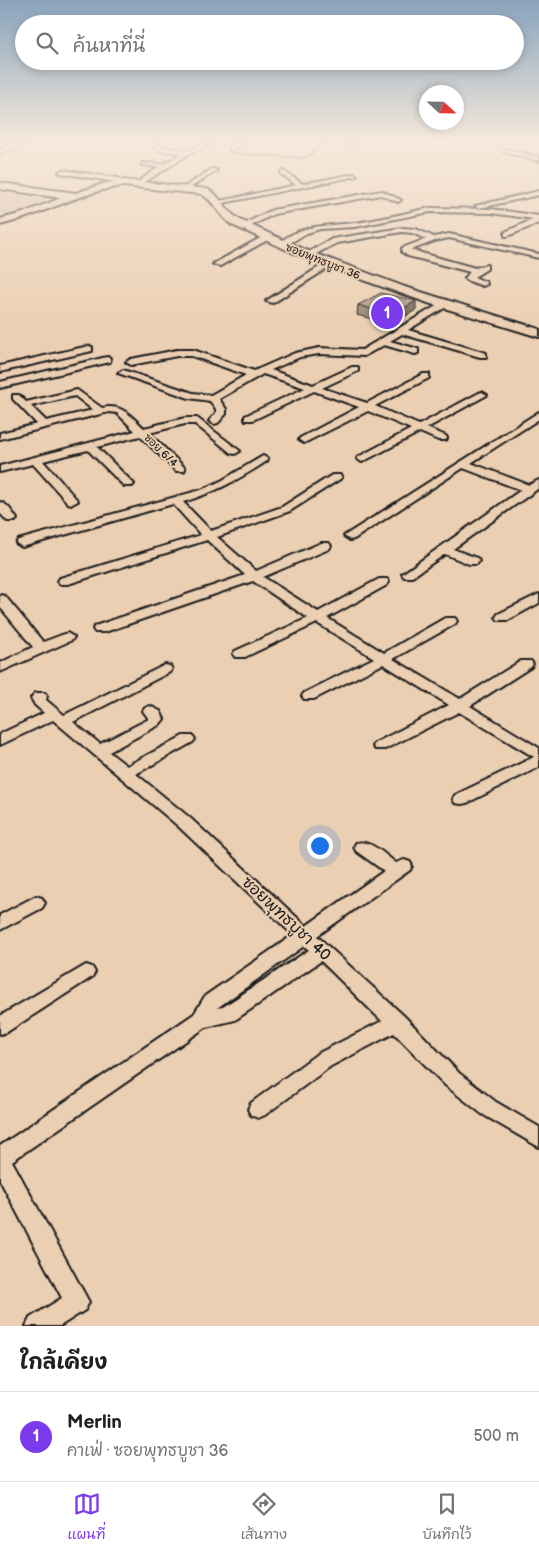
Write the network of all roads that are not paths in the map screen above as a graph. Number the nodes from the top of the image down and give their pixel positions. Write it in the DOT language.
graph roads {
  1 [pos="57,204"];
  2 [pos="219,204"];
  3 [pos="319,204"];
  4 [pos="486,204"];
  5 [pos="458,210"];
  6 [pos="491,211"];
  7 [pos="539,219"];
  8 [pos="469,220"];
  9 [pos="0,222"];
  10 [pos="244,226"];
  11 [pos="508,234"];
  12 [pos="267,238"];
  13 [pos="433,239"];
  14 [pos="282,244"];
  15 [pos="307,255"];
  16 [pos="539,256"];
  17 [pos="217,264"];
  18 [pos="330,264"];
  19 [pos="484,284"];
  20 [pos="270,301"];
  21 [pos="443,305"];
  22 [pos="402,331"];
  23 [pos="539,333"];
  24 [pos="384,342"];
  25 [pos="89,349"];
  26 [pos="415,351"];
  27 [pos="483,355"];
  28 [pos="108,360"];
  29 [pos="131,362"];
  30 [pos="0,369"];
  31 [pos="355,369"];
  32 [pos="258,372"];
  33 [pos="123,373"];
  34 [pos="0,374"];
  35 [pos="426,376"];
  36 [pos="4,383"];
  37 [pos="315,389"];
  38 [pos="482,395"];
  39 [pos="16,397"];
  40 [pos="213,398"];
  41 [pos="24,405"];
  42 [pos="368,407"];
  43 [pos="100,411"];
  44 [pos="539,416"];
  45 [pos="249,418"];
  46 [pos="214,421"];
  47 [pos="44,425"];
  48 [pos="419,428"];
  49 [pos="141,431"];
  50 [pos="0,436"];
  51 [pos="442,438"];
  52 [pos="304,440"];
  53 [pos="89,445"];
  54 [pos="235,451"];
  55 [pos="35,459"];
  56 [pos="263,459"];
  57 [pos="362,459"];
  58 [pos="462,464"];
  59 [pos="0,468"];
  60 [pos="180,469"];
  61 [pos="336,477"];
  62 [pos="128,484"];
  63 [pos="534,486"];
  64 [pos="175,500"];
  65 [pos="72,501"];
  66 [pos="0,505"];
  67 [pos="11,519"];
  68 [pos="209,536"];
  69 [pos="350,536"];
  70 [pos="22,543"];
  71 [pos="324,546"];
  72 [pos="443,549"];
  73 [pos="473,561"];
  74 [pos="408,574"];
  75 [pos="254,576"];
  76 [pos="64,581"];
  77 [pos="383,582"];
  78 [pos="0,598"];
  79 [pos="539,598"];
  80 [pos="503,617"];
  81 [pos="318,618"];
  82 [pos="450,621"];
  83 [pos="100,630"];
  84 [pos="67,637"];
  85 [pos="41,648"];
  86 [pos="240,654"];
  87 [pos="383,659"];
  88 [pos="526,664"];
  89 [pos="0,668"];
  90 [pos="165,669"];
  91 [pos="40,696"];
  92 [pos="309,696"];
  93 [pos="459,706"];
  94 [pos="150,711"];
  95 [pos="58,717"];
  96 [pos="188,739"];
  97 [pos="1,746"];
  98 [pos="380,746"];
  99 [pos="99,750"];
  100 [pos="538,757"];
  101 [pos="126,773"];
  102 [pos="461,799"];
  103 [pos="362,847"];
  104 [pos="36,903"];
  105 [pos="0,923"];
  106 [pos="305,936"];
  107 [pos="322,951"];
  108 [pos="86,972"];
  109 [pos="201,1020"];
  110 [pos="397,1022"];
  111 [pos="0,1026"];
  112 [pos="258,1109"];
  113 [pos="539,1138"];
  114 [pos="0,1158"];
  115 [pos="38,1326"];
  1 -- 9 [label="street"];
  2 -- 10 [label="street, ซอยพุทธบูชา 36"];
  3 -- 10 [label="street"];
  4 -- 5 [label="street"];
  5 -- 6 [label="street"];
  5 -- 14 [label="street"];
  6 -- 7 [label="street"];
  6 -- 8 [label="street"];
  7 -- 11 [label="street"];
  10 -- 12 [label="street, ซอยพุทธบูชา 36"];
  12 -- 14 [label="street, ซอยพุทธบูชา 36"];
  12 -- 17 [label="street"];
  13 -- 15 [label="street"];
  13 -- 16 [label="street"];
  13 -- 19 [label="street"];
  14 -- 15 [label="street, ซอยพุทธบูชา 36"];
  15 -- 18 [label="street, ซอยพุทธบูชา 36"];
  18 -- 20 [label="street"];
  18 -- 21 [label="street, ซอยพุทธบูชา 36"];
  21 -- 22 [label="street"];
  21 -- 23 [label="street, ซอยพุทธบูชา 36"];
  22 -- 24 [label="street"];
  22 -- 27 [label="street"];
  24 -- 26 [label="street"];
  24 -- 32 [label="street"];
  25 -- 30 [label="street"];
  28 -- 36 [label="street"];
  29 -- 32 [label="street"];
  31 -- 37 [label="street"];
  32 -- 37 [label="street"];
  32 -- 40 [label="street"];
  33 -- 40 [label="street"];
  34 -- 36 [label="street"];
  35 -- 42 [label="street"];
  37 -- 42 [label="street"];
  37 -- 45 [label="street"];
  38 -- 48 [label="street"];
  39 -- 41 [label="street"];
  40 -- 46 [label="street"];
  41 -- 43 [label="street"];
  41 -- 47 [label="street"];
  42 -- 48 [label="street"];
  42 -- 52 [label="street"];
  43 -- 47 [label="street"];
  43 -- 49 [label="street, ซอย 6/4"];
  44 -- 58 [label="street"];
  47 -- 50 [label="street"];
  48 -- 51 [label="street"];
  48 -- 57 [label="street"];
  49 -- 53 [label="street"];
  49 -- 54 [label="street"];
  49 -- 60 [label="street, ซอย 6/4"];
  53 -- 55 [label="street"];
  53 -- 62 [label="street"];
  55 -- 59 [label="street"];
  55 -- 65 [label="street"];
  56 -- 64 [label="street"];
  58 -- 63 [label="street"];
  58 -- 69 [label="street"];
  61 -- 68 [label="street"];
  63 -- 72 [label="street"];
  64 -- 68 [label="street"];
  64 -- 70 [label="street"];
  66 -- 67 [label="street"];
  68 -- 75 [label="street"];
  68 -- 76 [label="street"];
  71 -- 75 [label="street"];
  72 -- 73 [label="street"];
  72 -- 74 [label="street"];
  75 -- 81 [label="street"];
  75 -- 83 [label="street"];
  77 -- 81 [label="street"];
  78 -- 85 [label="street"];
  79 -- 80 [label="street"];
  81 -- 86 [label="street"];
  81 -- 87 [label="street"];
  82 -- 87 [label="street"];
  84 -- 85 [label="street"];
  85 -- 89 [label="street"];
  87 -- 92 [label="street"];
  87 -- 93 [label="street"];
  88 -- 93 [label="street"];
  90 -- 95 [label="street"];
  91 -- 95 [label="street, ซอยพุทธบูชา 40"];
  93 -- 98 [label="street"];
  93 -- 100 [label="street"];
  94 -- 99 [label="street"];
  95 -- 97 [label="street"];
  95 -- 99 [label="street, ซอยพุทธบูชา 40"];
  96 -- 101 [label="street"];
  99 -- 101 [label="street, ซอยพุทธบูชา 40"];
  100 -- 102 [label="street"];
  101 -- 106 [label="street, ซอยพุทธบูชา 40"];
  103 -- 106 [label="street"];
  104 -- 105 [label="street"];
  106 -- 107 [label="street, ซอยพุทธบูชา 40"];
  106 -- 109 [label="street"];
  107 -- 109 [label="street"];
  107 -- 110 [label="street, ซอยพุทธบูชา 40"];
  108 -- 111 [label="street"];
  109 -- 114 [label="street"];
  110 -- 112 [label="street"];
  110 -- 113 [label="street, ซอยพุทธบูชา 40"];
  114 -- 115 [label="street"];
}
